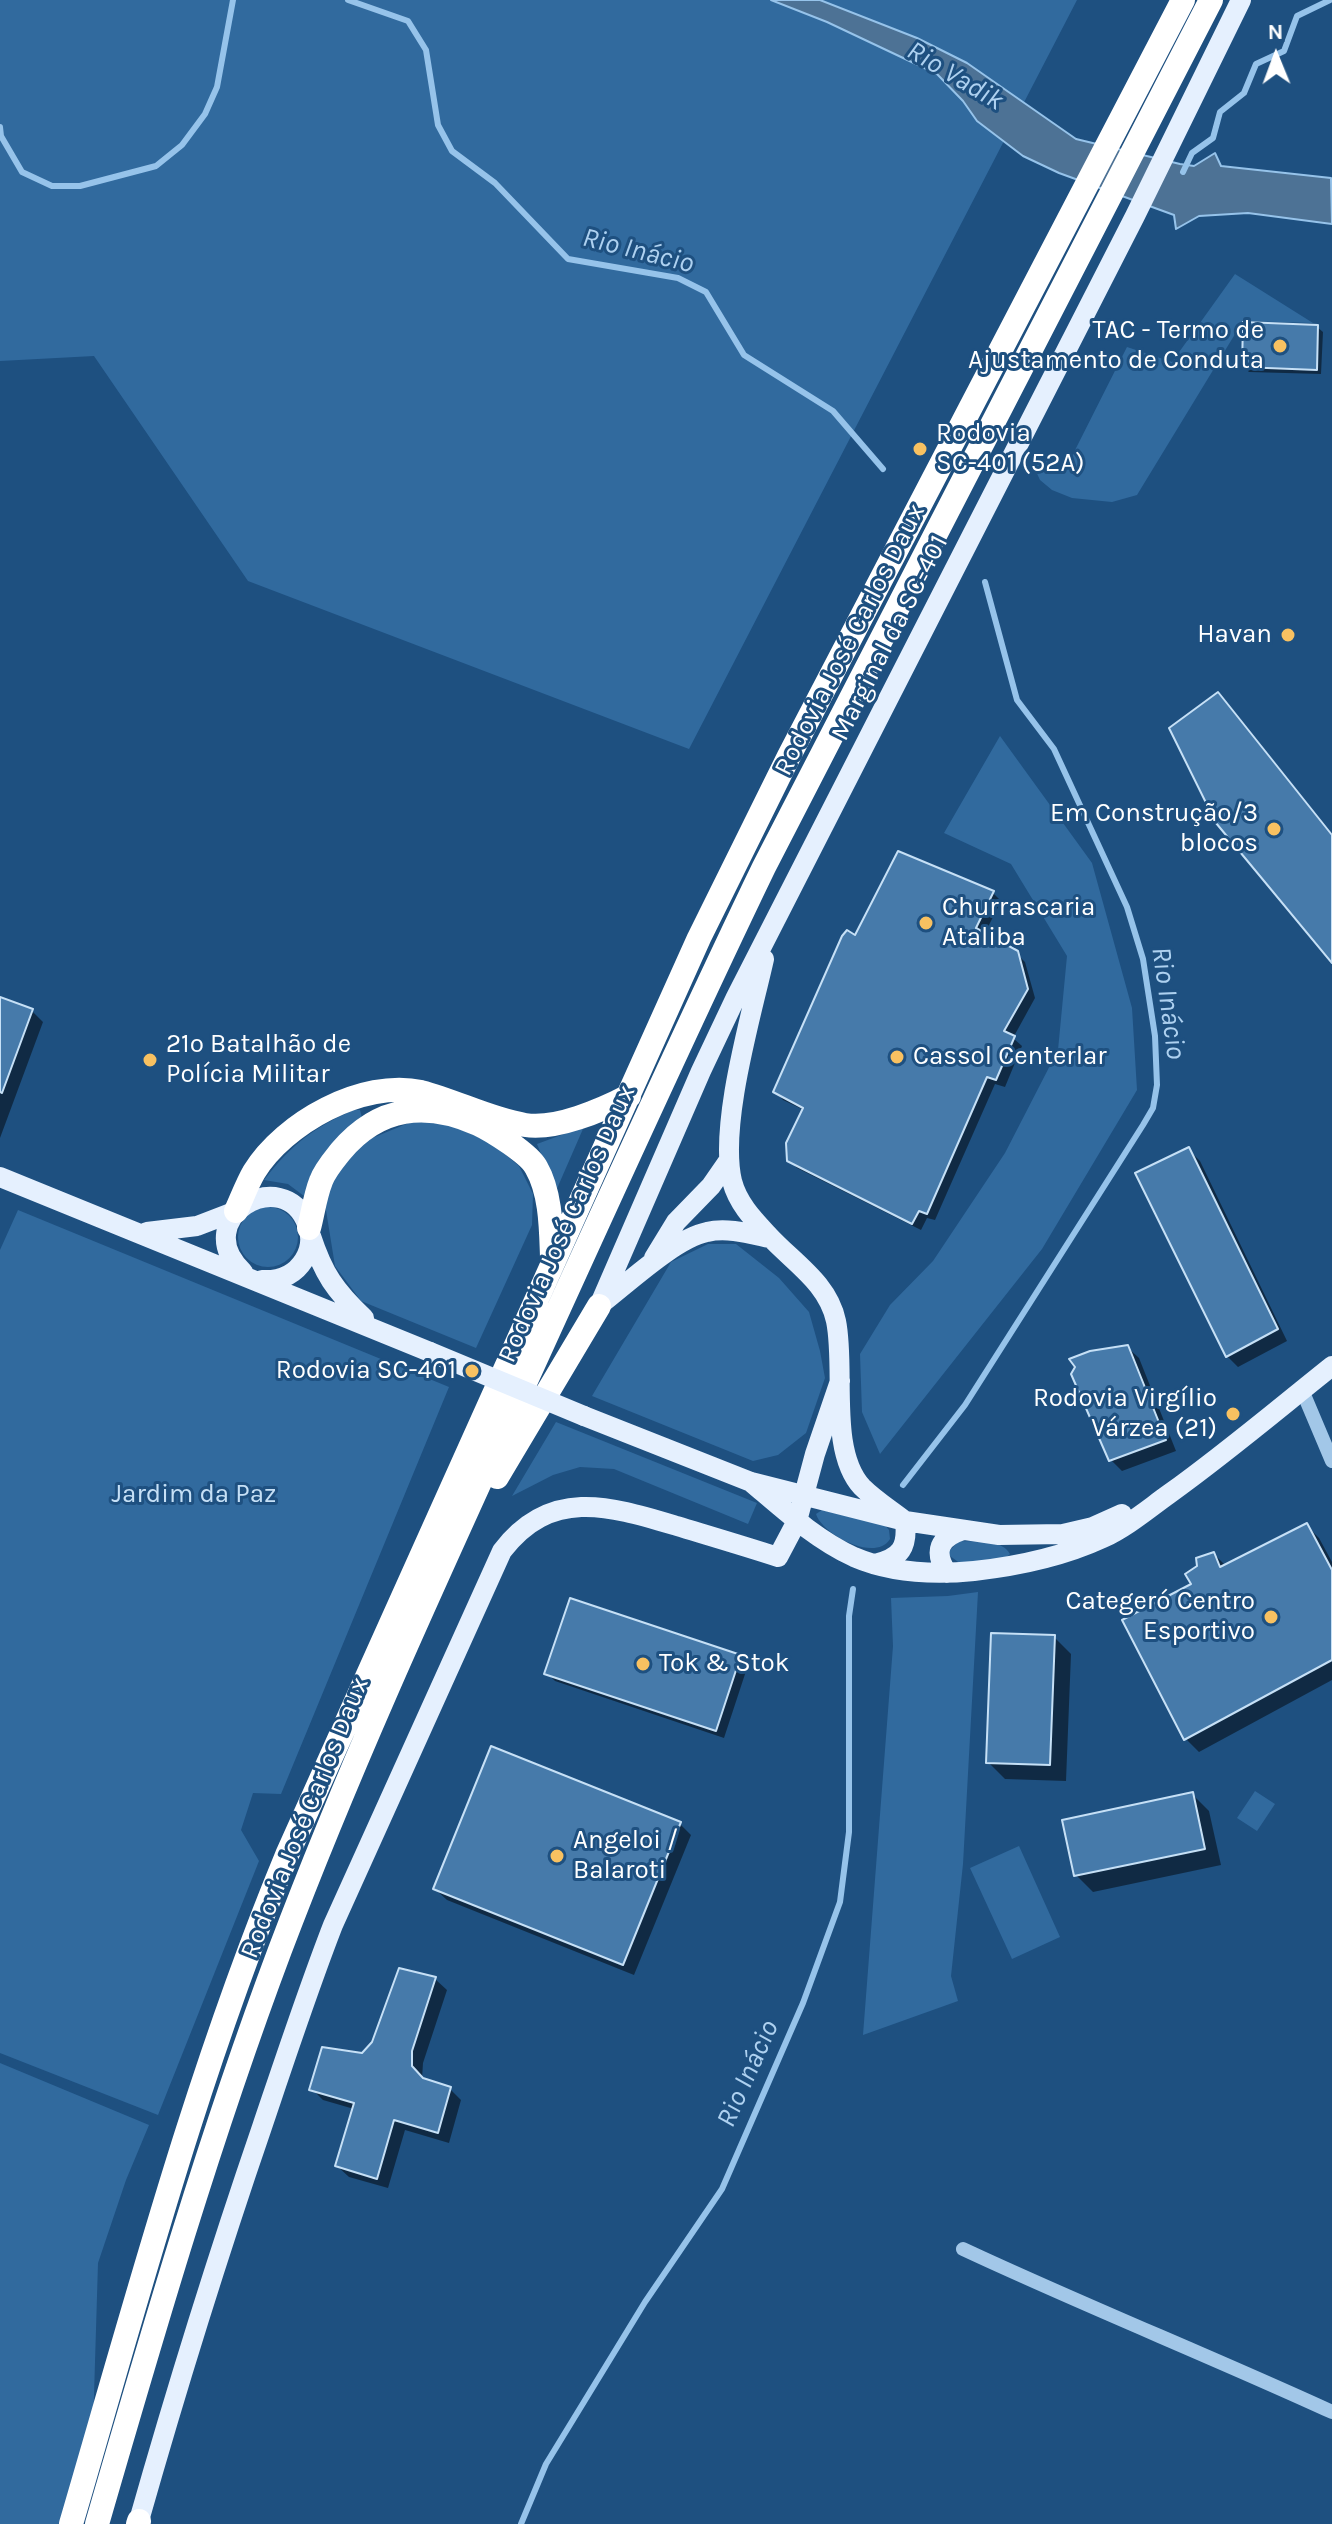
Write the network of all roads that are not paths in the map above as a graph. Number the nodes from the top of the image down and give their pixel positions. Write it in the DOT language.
graph roads {
  1 [pos="1183,0"];
  2 [pos="1211,0"];
  3 [pos="1241,0"];
  4 [pos="770,931"];
  5 [pos="629,1096"];
  6 [pos="729,1160"];
  7 [pos="0,1177"];
  8 [pos="236,1211"];
  9 [pos="309,1228"];
  10 [pos="140,1232"];
  11 [pos="770,1238"];
  12 [pos="552,1263"];
  13 [pos="649,1266"];
  14 [pos="252,1278"];
  15 [pos="599,1306"];
  16 [pos="376,1329"];
  17 [pos="1332,1366"];
  18 [pos="840,1381"];
  19 [pos="1302,1390"];
  20 [pos="815,1454"];
  21 [pos="1332,1461"];
  22 [pos="751,1482"];
  23 [pos="774,1489"];
  24 [pos="1166,1496"];
  25 [pos="803,1497"];
  26 [pos="797,1521"];
  27 [pos="905,1521"];
  28 [pos="963,1530"];
  29 [pos="875,1564"];
  30 [pos="947,1573"];
  31 [pos="438,1575"];
  32 [pos="963,2249"];
  33 [pos="1332,2412"];
  34 [pos="138,2523"];
  35 [pos="71,2524"];
  36 [pos="97,2524"];
  1 -- 5 [label="highway, Rodovia José Carlos Daux"];
  2 -- 31 [label="highway, Rodovia José Carlos Daux"];
  3 -- 4 [label="main road, Marginal da SC-401"];
  4 -- 6 [label="main road"];
  4 -- 15 [label="main road, Marginal da SC-401"];
  5 -- 8 [label="highway"];
  5 -- 12 [label="highway, Rodovia José Carlos Daux"];
  6 -- 11 [label="main road"];
  6 -- 13 [label="main road"];
  7 -- 10 [label="main road"];
  8 -- 9 [label="main road"];
  8 -- 10 [label="main road"];
  8 -- 14 [label="main road"];
  9 -- 12 [label="highway"];
  9 -- 14 [label="main road"];
  9 -- 16 [label="main road"];
  10 -- 14 [label="main road"];
  11 -- 13 [label="main road"];
  11 -- 18 [label="main road"];
  12 -- 35 [label="highway, Rodovia José Carlos Daux"];
  13 -- 15 [label="main road"];
  14 -- 16 [label="main road"];
  15 -- 31 [label="highway"];
  16 -- 22 [label="main road, bridge"];
  17 -- 19 [label="main road"];
  18 -- 20 [label="main road"];
  18 -- 27 [label="main road"];
  19 -- 21 [label="street"];
  19 -- 24 [label="main road"];
  20 -- 23 [label="main road"];
  20 -- 25 [label="main road"];
  22 -- 23 [label="main road"];
  22 -- 26 [label="main road"];
  23 -- 25 [label="main road"];
  24 -- 28 [label="main road"];
  24 -- 30 [label="main road"];
  25 -- 26 [label="main road"];
  25 -- 27 [label="main road"];
  26 -- 29 [label="main road"];
  26 -- 34 [label="main road"];
  27 -- 28 [label="main road"];
  27 -- 29 [label="main road"];
  28 -- 30 [label="main road"];
  29 -- 30 [label="main road"];
  31 -- 36 [label="highway, Rodovia José Carlos Daux"];
  32 -- 33 [label="street"];
}
